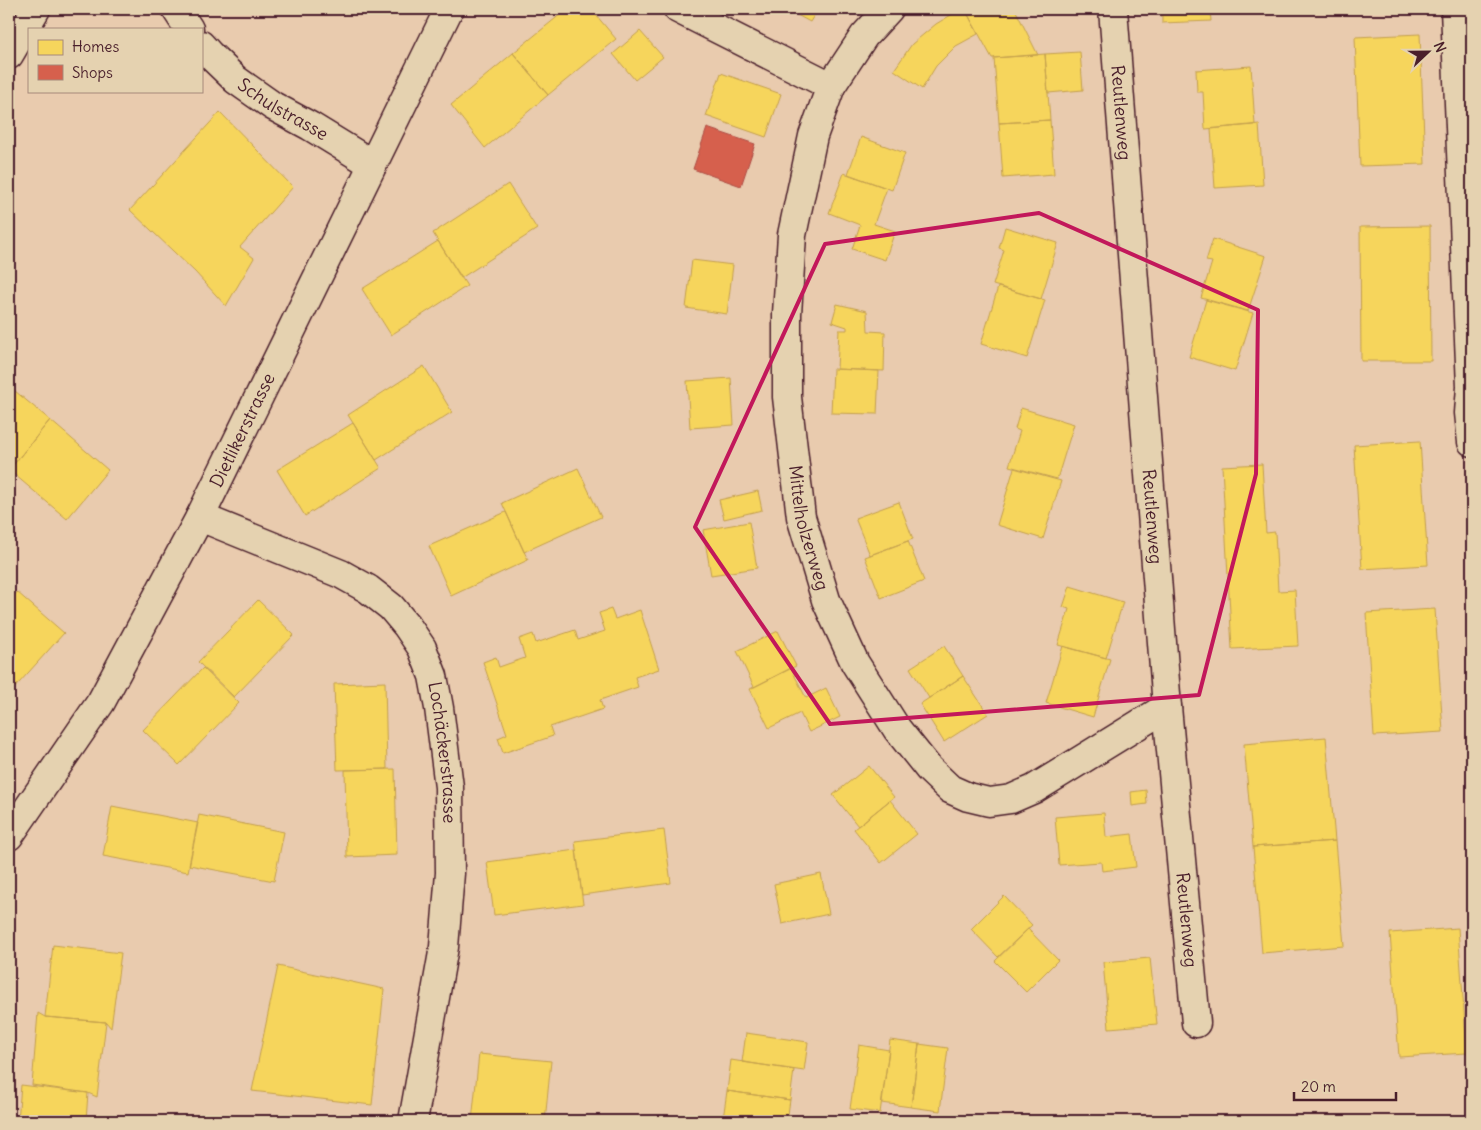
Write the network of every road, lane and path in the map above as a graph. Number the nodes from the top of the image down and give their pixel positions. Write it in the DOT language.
graph roads {
  1 [pos="36,9"];
  2 [pos="176,9"];
  3 [pos="449,9"];
  4 [pos="678,9"];
  5 [pos="889,9"];
  6 [pos="1113,9"];
  7 [pos="1455,9"];
  8 [pos="188,28"];
  9 [pos="202,46"];
  10 [pos="9,56"];
  11 [pos="831,86"];
  12 [pos="372,164"];
  13 [pos="1472,442"];
  14 [pos="200,517"];
  15 [pos="1167,707"];
  16 [pos="9,836"];
  17 [pos="1196,1022"];
  18 [pos="413,1121"];
  1 -- 10 [label="street"];
  2 -- 8 [label="street"];
  3 -- 12 [label="street, Dietlikerstrasse"];
  4 -- 11 [label="street"];
  5 -- 11 [label="street, Mittelholzerweg"];
  6 -- 15 [label="street, Reutlenweg"];
  7 -- 13 [label="street"];
  9 -- 12 [label="street, Schulstrasse"];
  11 -- 15 [label="street, Mittelholzerweg"];
  12 -- 14 [label="street, Dietlikerstrasse"];
  14 -- 16 [label="street, Dietlikerstrasse"];
  14 -- 18 [label="street, Lochäckerstrasse"];
  15 -- 17 [label="street, Reutlenweg"];
}
